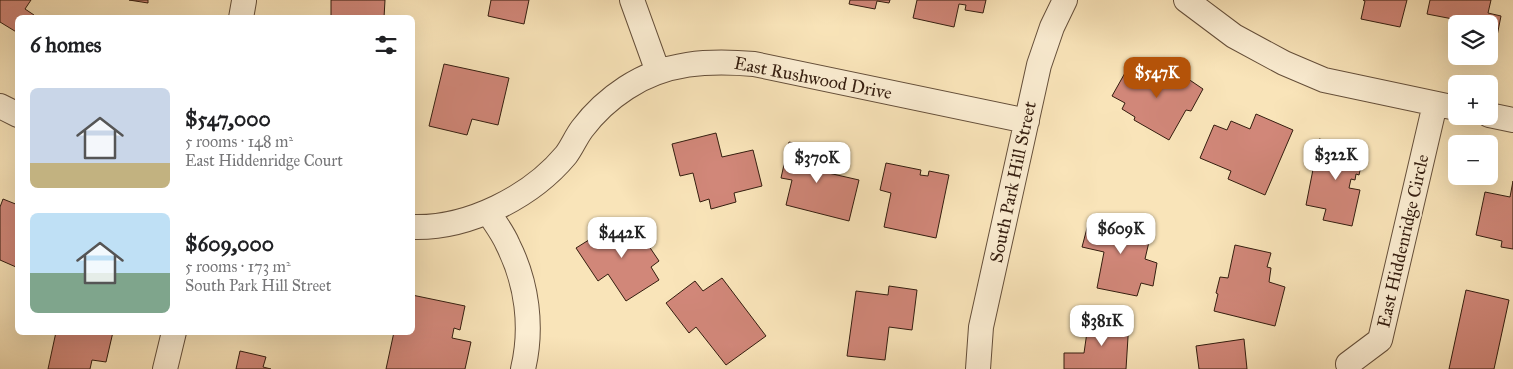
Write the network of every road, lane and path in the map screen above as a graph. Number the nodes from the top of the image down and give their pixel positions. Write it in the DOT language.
graph roads {
  1 [pos="632,0"];
  2 [pos="1065,0"];
  3 [pos="1186,0"];
  4 [pos="244,1"];
  5 [pos="242,15"];
  6 [pos="658,72"];
  7 [pos="0,106"];
  8 [pos="1446,106"];
  9 [pos="15,114"];
  10 [pos="1498,117"];
  11 [pos="1513,120"];
  12 [pos="1027,121"];
  13 [pos="488,212"];
  14 [pos="415,227"];
  15 [pos="173,335"];
  16 [pos="1348,364"];
  17 [pos="166,369"];
  18 [pos="523,369"];
  19 [pos="978,369"];
  1 -- 6 [label="street"];
  2 -- 12 [label="street, South Park Hill Street"];
  3 -- 8 [label="street"];
  4 -- 5 [label="street"];
  6 -- 12 [label="street, East Rushwood Drive"];
  6 -- 13 [label="street, East Rushwood Drive"];
  7 -- 9 [label="street"];
  8 -- 16 [label="street, East Hiddenridge Circle"];
  10 -- 11 [label="street"];
  12 -- 19 [label="street, South Park Hill Street"];
  13 -- 14 [label="street, East Rushwood Drive"];
  13 -- 18 [label="street"];
  15 -- 17 [label="street"];
}
